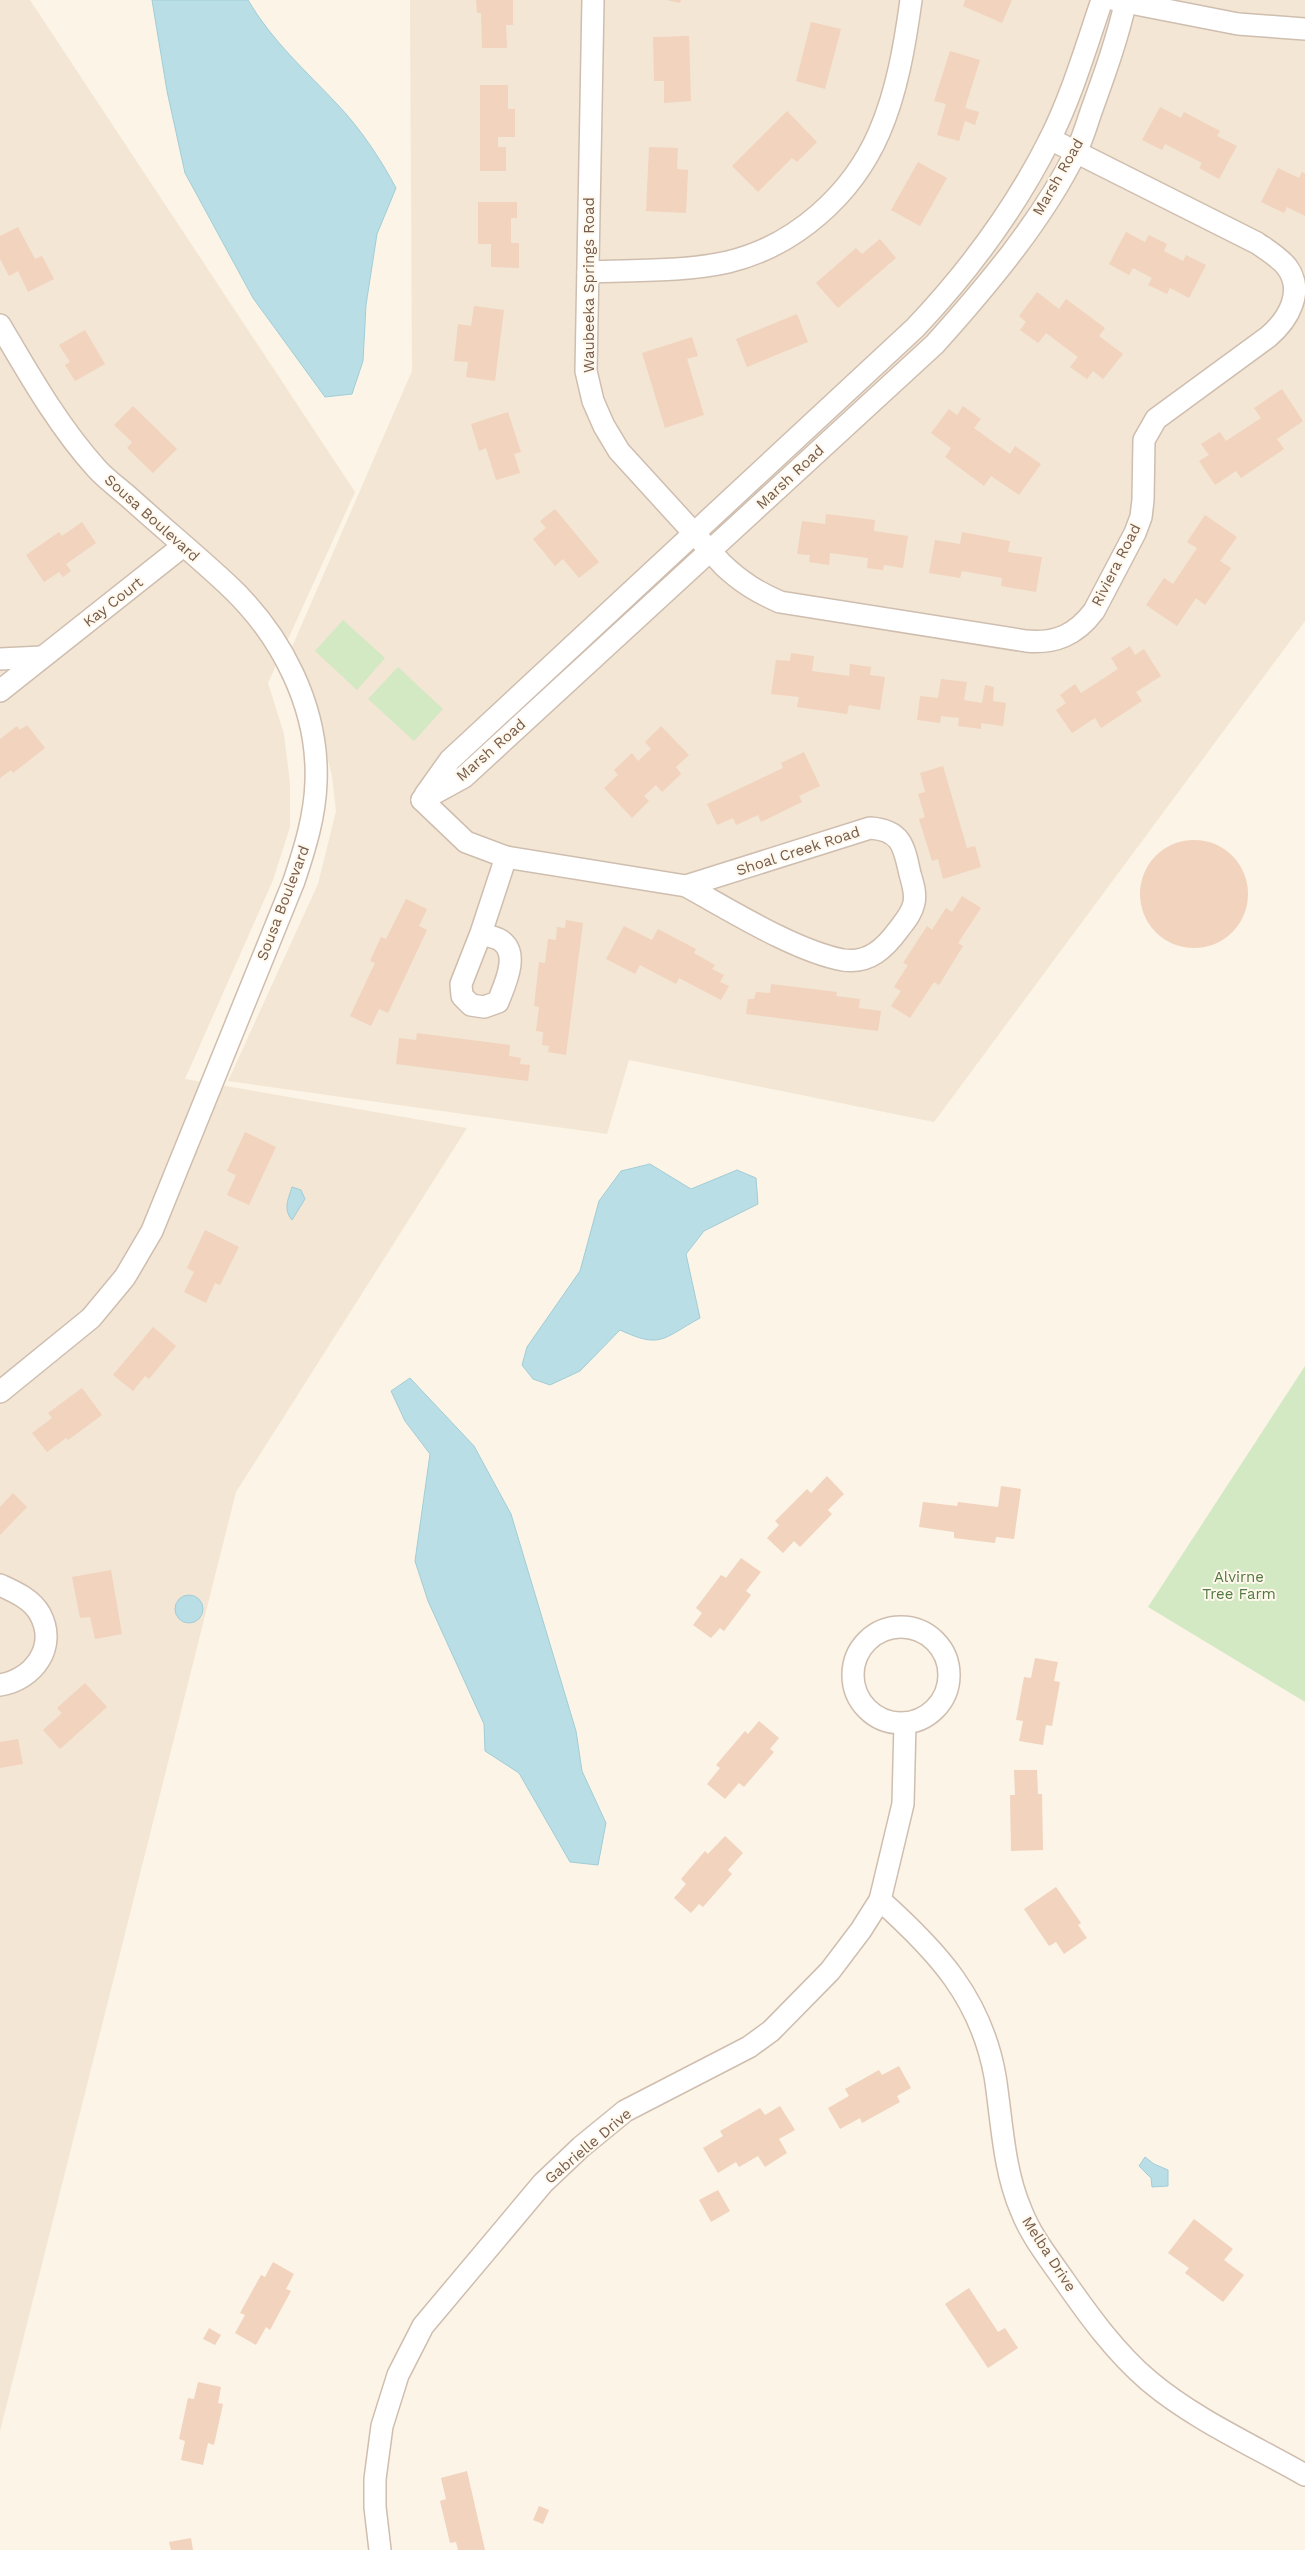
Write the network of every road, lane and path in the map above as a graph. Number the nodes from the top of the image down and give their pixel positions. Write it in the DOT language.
graph roads {
  1 [pos="593,0"];
  2 [pos="911,0"];
  3 [pos="1102,0"];
  4 [pos="1122,1"];
  5 [pos="1305,29"];
  6 [pos="1050,139"];
  7 [pos="1076,152"];
  8 [pos="588,272"];
  9 [pos="0,324"];
  10 [pos="694,533"];
  11 [pos="183,546"];
  12 [pos="710,551"];
  13 [pos="42,658"];
  14 [pos="0,659"];
  15 [pos="0,692"];
  16 [pos="422,800"];
  17 [pos="506,857"];
  18 [pos="686,886"];
  19 [pos="481,933"];
  20 [pos="0,1392"];
  21 [pos="0,1585"];
  22 [pos="0,1685"];
  23 [pos="905,1723"];
  24 [pos="880,1900"];
  25 [pos="1305,2475"];
  26 [pos="380,2550"];
  1 -- 8 [label="street, Waubeeka Springs Road"];
  2 -- 8 [label="street"];
  3 -- 6 [label="street, Marsh Road"];
  4 -- 5 [label="street"];
  4 -- 7 [label="street, Marsh Road"];
  6 -- 7 [label="street, Riviera Road"];
  6 -- 10 [label="street, Marsh Road"];
  7 -- 12 [label="street, Marsh Road"];
  7 -- 12 [label="street, Riviera Road"];
  8 -- 10 [label="street, Waubeeka Springs Road"];
  9 -- 11 [label="street, Sousa Boulevard"];
  10 -- 12 [label="street, Riviera Road"];
  10 -- 16 [label="street, Marsh Road"];
  11 -- 13 [label="street, Kay Court"];
  11 -- 20 [label="street, Sousa Boulevard"];
  12 -- 16 [label="street, Marsh Road"];
  13 -- 14 [label="street"];
  13 -- 15 [label="street, Kay Court"];
  16 -- 17 [label="street, Shoal Creek Road"];
  17 -- 18 [label="street, Shoal Creek Road"];
  17 -- 19 [label="street"];
  18 -- 18 [label="street, Shoal Creek Road"];
  21 -- 22 [label="street"];
  23 -- 23 [label="street"];
  23 -- 24 [label="street, Gabrielle Drive"];
  24 -- 25 [label="street, Melba Drive"];
  24 -- 26 [label="street, Gabrielle Drive"];
}
